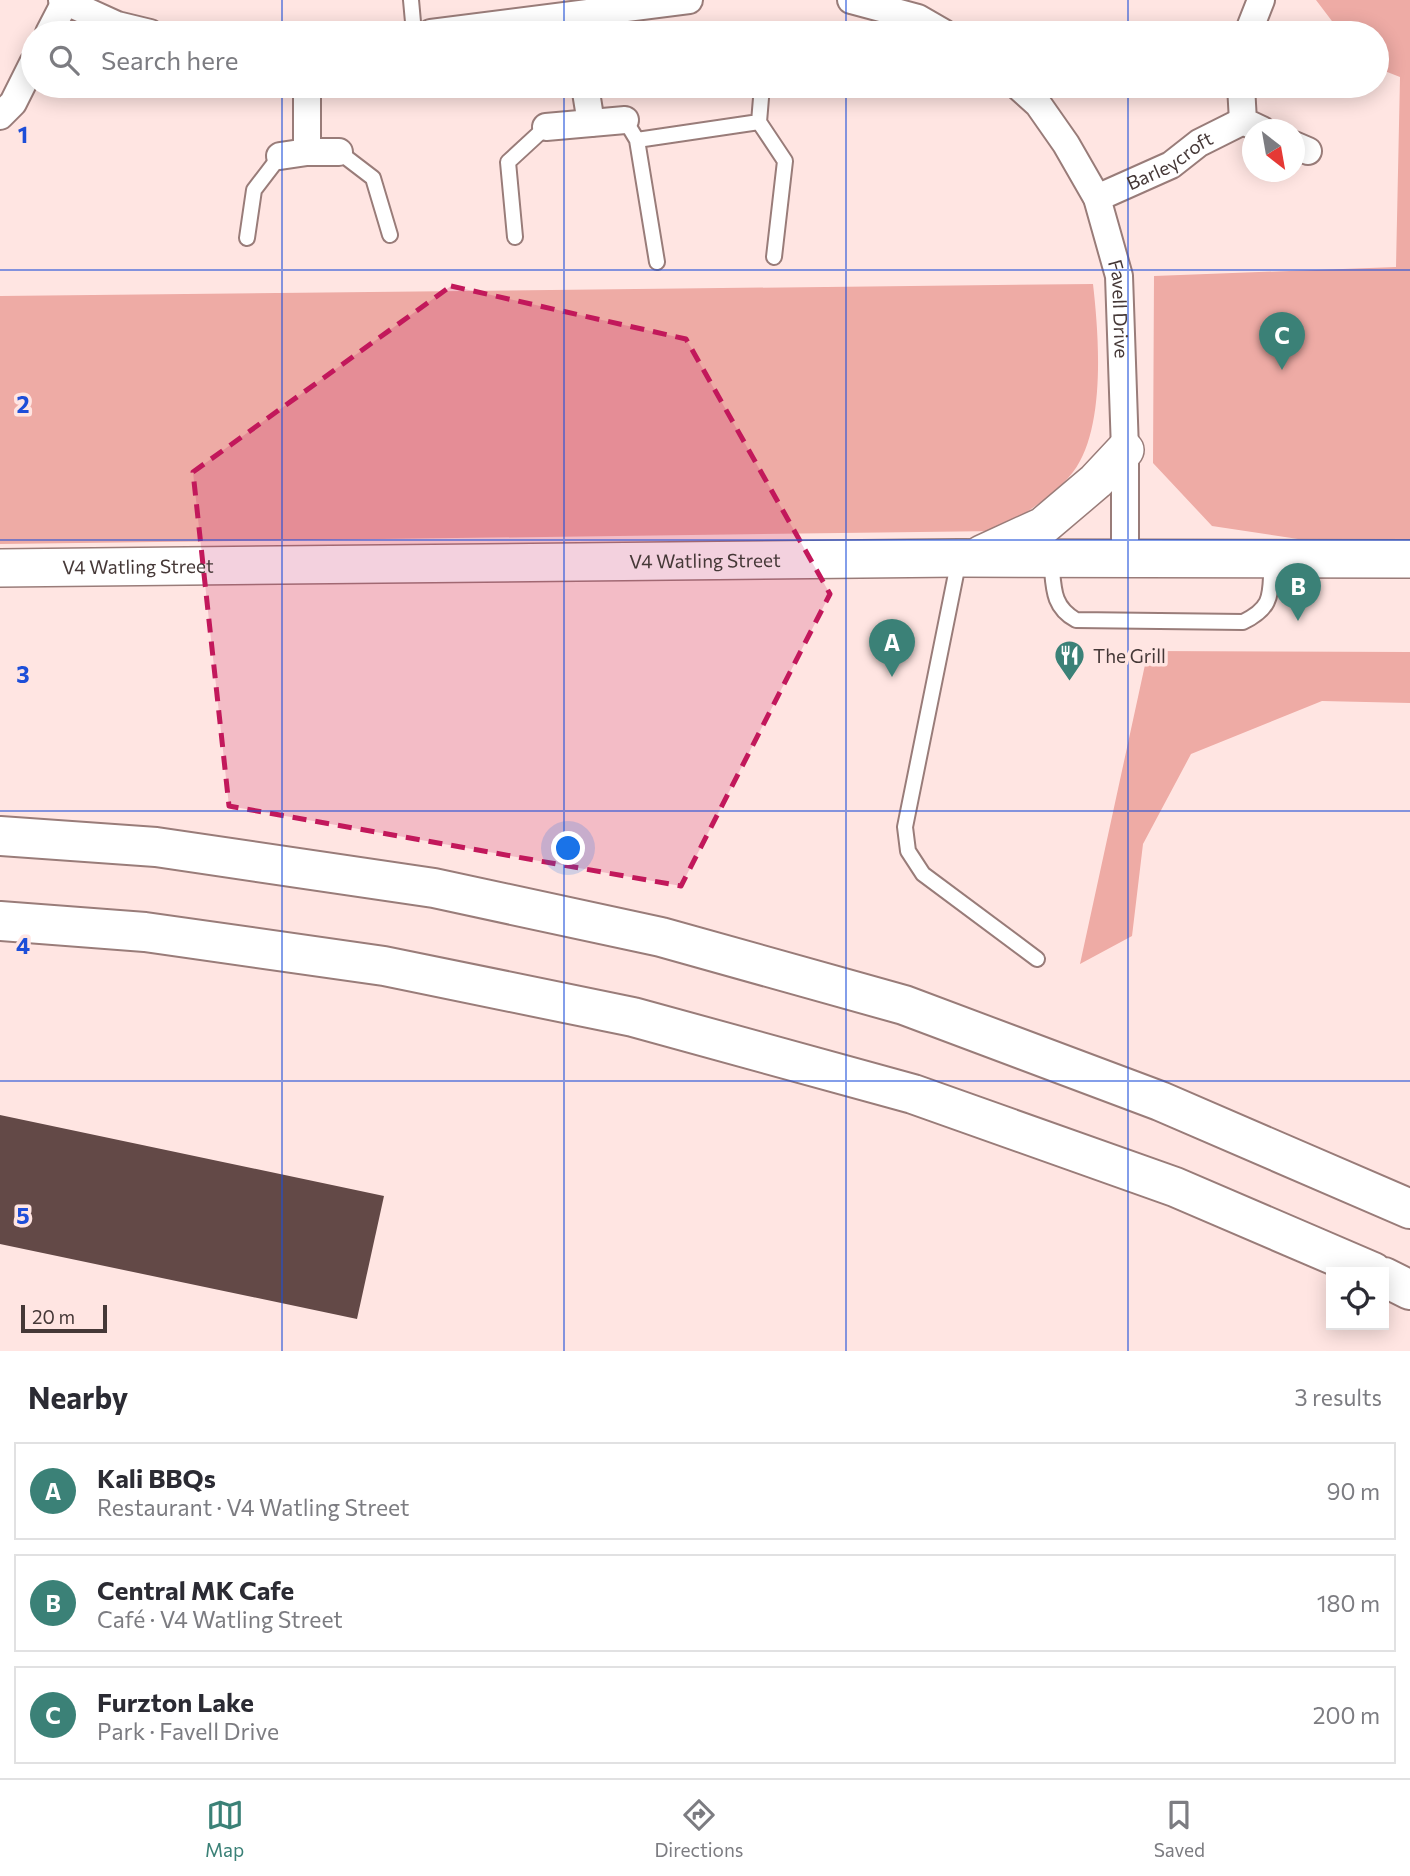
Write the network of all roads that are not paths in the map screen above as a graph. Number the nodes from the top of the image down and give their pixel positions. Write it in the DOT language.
graph roads {
  1 [pos="411,0"];
  2 [pos="689,0"];
  3 [pos="851,0"];
  4 [pos="1261,0"];
  5 [pos="63,1"];
  6 [pos="54,21"];
  7 [pos="108,21"];
  8 [pos="413,21"];
  9 [pos="589,21"];
  10 [pos="923,21"];
  11 [pos="1253,21"];
  12 [pos="21,86"];
  13 [pos="307,98"];
  14 [pos="587,98"];
  15 [pos="761,98"];
  16 [pos="1031,98"];
  17 [pos="1244,98"];
  18 [pos="0,116"];
  19 [pos="1250,119"];
  20 [pos="760,122"];
  21 [pos="591,123"];
  22 [pos="546,127"];
  23 [pos="1242,128"];
  24 [pos="631,130"];
  25 [pos="307,152"];
  26 [pos="339,152"];
  27 [pos="280,156"];
  28 [pos="1097,198"];
  29 [pos="390,235"];
  30 [pos="247,237"];
  31 [pos="515,237"];
  32 [pos="774,257"];
  33 [pos="657,262"];
  34 [pos="1125,450"];
  35 [pos="965,558"];
  36 [pos="1051,559"];
  37 [pos="1272,559"];
  38 [pos="1410,559"];
  39 [pos="1125,560"];
  40 [pos="0,568"];
  41 [pos="0,836"];
  42 [pos="0,921"];
  43 [pos="1037,959"];
  44 [pos="1410,1209"];
  45 [pos="1361,1267"];
  46 [pos="1389,1280"];
  47 [pos="1410,1290"];
  1 -- 8 [label="lane"];
  2 -- 9 [label="street"];
  3 -- 10 [label="street"];
  4 -- 11 [label="street"];
  5 -- 6 [label="street"];
  5 -- 7 [label="street"];
  12 -- 18 [label="street"];
  13 -- 25 [label="street"];
  14 -- 21 [label="street"];
  15 -- 20 [label="lane"];
  16 -- 28 [label="street, Favell Drive"];
  17 -- 19 [label="street, Barleycroft"];
  20 -- 24 [label="lane"];
  20 -- 32 [label="lane"];
  21 -- 22 [label="street"];
  21 -- 24 [label="street"];
  22 -- 31 [label="lane"];
  23 -- 28 [label="street, Barleycroft"];
  24 -- 33 [label="lane"];
  25 -- 26 [label="street"];
  25 -- 27 [label="street"];
  26 -- 29 [label="lane"];
  27 -- 30 [label="lane"];
  28 -- 34 [label="street, Favell Drive"];
  34 -- 35 [label="street"];
  34 -- 39 [label="street, Favell Drive"];
  35 -- 36 [label="street, V4 Watling Street"];
  35 -- 40 [label="street, V4 Watling Street"];
  35 -- 43 [label="lane"];
  36 -- 37 [label="lane"];
  36 -- 39 [label="street, V4 Watling Street"];
  37 -- 38 [label="street, V4 Watling Street"];
  37 -- 39 [label="street, V4 Watling Street"];
  41 -- 44 [label="highway"];
  42 -- 45 [label="highway"];
  46 -- 47 [label="highway"];
}
